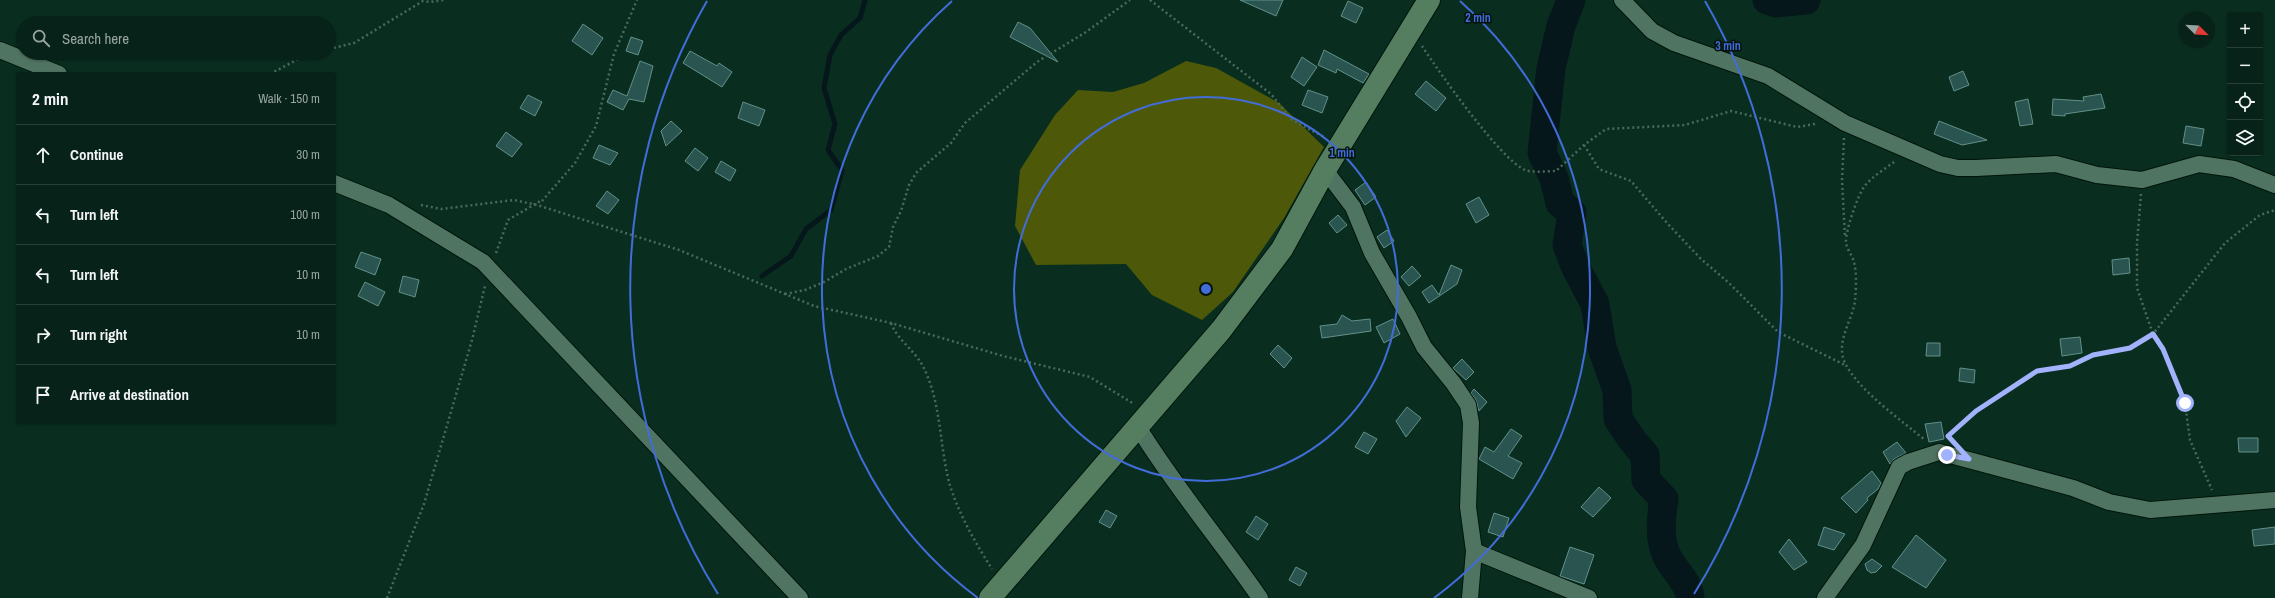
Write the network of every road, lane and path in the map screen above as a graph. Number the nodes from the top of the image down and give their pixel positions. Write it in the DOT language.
graph roads {
  1 [pos="444,0"];
  2 [pos="636,0"];
  3 [pos="1130,0"];
  4 [pos="1150,0"];
  5 [pos="1429,0"];
  6 [pos="1622,0"];
  7 [pos="1417,39"];
  8 [pos="336,47"];
  9 [pos="0,50"];
  10 [pos="16,57"];
  11 [pos="25,60"];
  12 [pos="295,60"];
  13 [pos="54,72"];
  14 [pos="274,72"];
  15 [pos="1842,121"];
  16 [pos="1341,144"];
  17 [pos="1584,145"];
  18 [pos="1908,152"];
  19 [pos="1325,170"];
  20 [pos="2142,180"];
  21 [pos="336,184"];
  22 [pos="2275,185"];
  23 [pos="418,205"];
  24 [pos="536,205"];
  25 [pos="2275,210"];
  26 [pos="1846,242"];
  27 [pos="490,268"];
  28 [pos="785,294"];
  29 [pos="891,323"];
  30 [pos="2153,334"];
  31 [pos="1846,365"];
  32 [pos="1144,419"];
  33 [pos="1939,452"];
  34 [pos="1969,459"];
  35 [pos="2275,500"];
  36 [pos="2217,504"];
  37 [pos="1474,551"];
  38 [pos="996,591"];
  39 [pos="386,598"];
  40 [pos="800,598"];
  41 [pos="1260,598"];
  42 [pos="1470,598"];
  43 [pos="1589,598"];
  44 [pos="1825,598"];
  1 -- 8 [label="path"];
  2 -- 24 [label="path"];
  3 -- 28 [label="path"];
  4 -- 16 [label="path"];
  5 -- 16 [label="street"];
  6 -- 15 [label="street"];
  7 -- 17 [label="path"];
  9 -- 10 [label="street"];
  11 -- 13 [label="street"];
  12 -- 14 [label="path"];
  15 -- 17 [label="path"];
  15 -- 18 [label="street"];
  15 -- 26 [label="path"];
  16 -- 19 [label="street"];
  17 -- 31 [label="path"];
  18 -- 20 [label="street"];
  18 -- 26 [label="path"];
  19 -- 32 [label="street"];
  19 -- 37 [label="street"];
  20 -- 22 [label="street"];
  20 -- 30 [label="path"];
  21 -- 27 [label="street"];
  23 -- 24 [label="path"];
  24 -- 27 [label="path"];
  24 -- 28 [label="path"];
  25 -- 30 [label="path"];
  26 -- 31 [label="path"];
  27 -- 39 [label="path"];
  27 -- 40 [label="street"];
  28 -- 29 [label="path"];
  29 -- 32 [label="path"];
  29 -- 38 [label="path"];
  30 -- 34 [label="path"];
  30 -- 36 [label="path"];
  31 -- 33 [label="path"];
  32 -- 38 [label="street"];
  32 -- 41 [label="street"];
  33 -- 34 [label="street"];
  33 -- 44 [label="street"];
  34 -- 36 [label="street"];
  35 -- 36 [label="street"];
  37 -- 42 [label="street"];
  37 -- 43 [label="street"];
}
